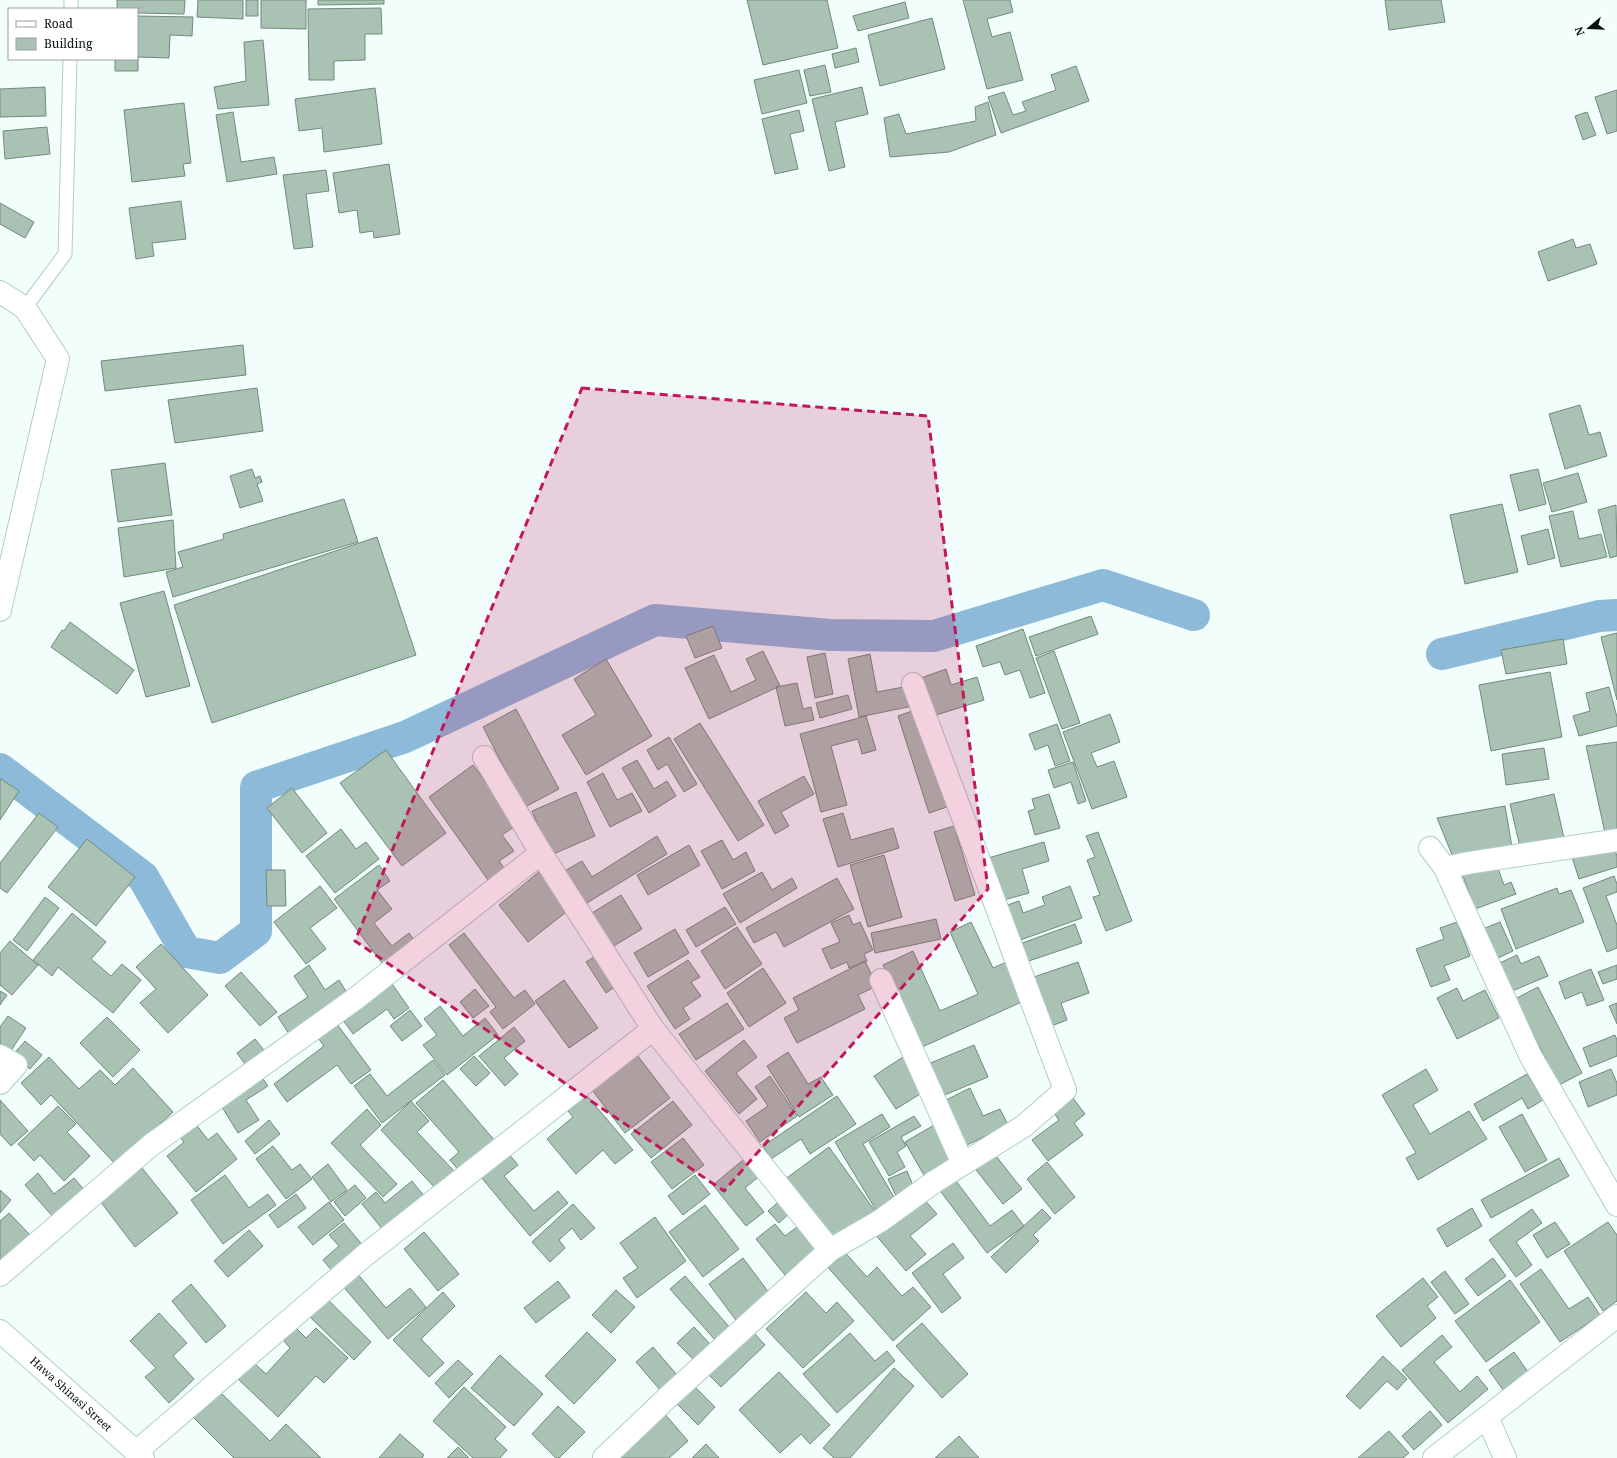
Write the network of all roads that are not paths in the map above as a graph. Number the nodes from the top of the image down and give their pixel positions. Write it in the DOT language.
graph roads {
  1 [pos="70,60"];
  2 [pos="0,292"];
  3 [pos="25,308"];
  4 [pos="0,610"];
  5 [pos="913,684"];
  6 [pos="484,757"];
  7 [pos="1617,840"];
  8 [pos="1430,848"];
  9 [pos="541,853"];
  10 [pos="1445,868"];
  11 [pos="881,980"];
  12 [pos="653,1029"];
  13 [pos="0,1056"];
  14 [pos="0,1083"];
  15 [pos="963,1164"];
  16 [pos="1617,1205"];
  17 [pos="830,1250"];
  18 [pos="0,1275"];
  19 [pos="1617,1316"];
  20 [pos="0,1331"];
  21 [pos="1487,1417"];
  22 [pos="139,1455"];
  23 [pos="604,1458"];
  24 [pos="1434,1458"];
  25 [pos="1505,1458"];
  1 -- 3 [label="lane"];
  2 -- 3 [label="street"];
  3 -- 4 [label="street"];
  5 -- 15 [label="street"];
  6 -- 9 [label="street"];
  7 -- 10 [label="street"];
  8 -- 10 [label="street"];
  9 -- 12 [label="street"];
  9 -- 18 [label="street"];
  10 -- 16 [label="street"];
  11 -- 15 [label="street"];
  12 -- 17 [label="street"];
  12 -- 22 [label="street"];
  13 -- 14 [label="street"];
  15 -- 17 [label="street"];
  17 -- 23 [label="street"];
  19 -- 21 [label="street"];
  20 -- 22 [label="street, Hawa Shinasi Street"];
  21 -- 24 [label="street"];
  21 -- 25 [label="street"];
}
